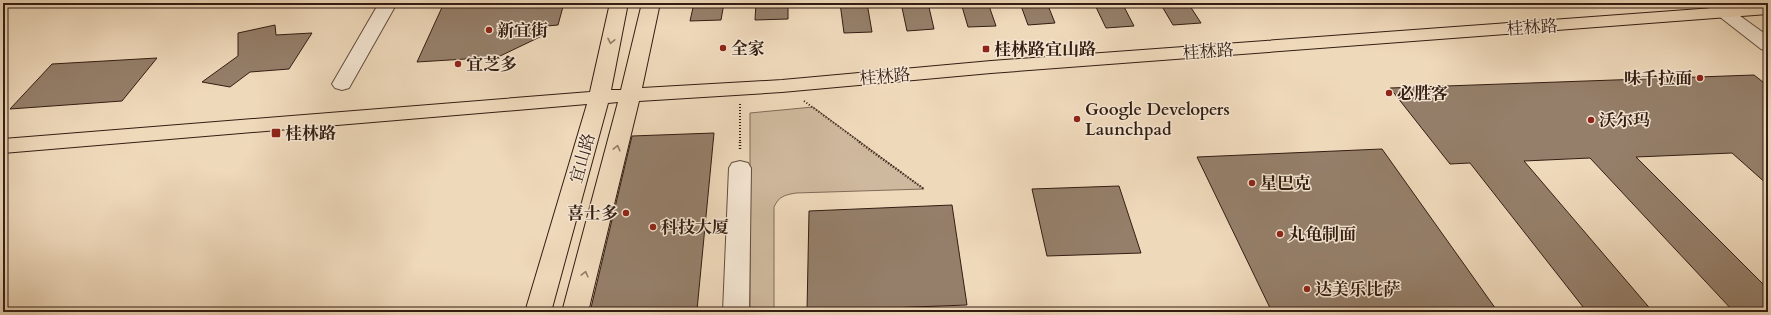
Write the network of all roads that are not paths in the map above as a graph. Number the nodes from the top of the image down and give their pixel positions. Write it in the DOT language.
graph roads {
  1 [pos="388,3"];
  2 [pos="619,3"];
  3 [pos="651,3"];
  4 [pos="1717,8"];
  5 [pos="1768,9"];
  6 [pos="1768,44"];
  7 [pos="342,84"];
  8 [pos="630,95"];
  9 [pos="599,97"];
  10 [pos="3,146"];
  11 [pos="740,168"];
  12 [pos="538,312"];
  13 [pos="575,312"];
  14 [pos="736,312"];
  1 -- 7 [label="street"];
  2 -- 9 [label="main road, 宜山路, one-way"];
  3 -- 8 [label="main road, 宜山路"];
  4 -- 5 [label="main road, 桂林路"];
  4 -- 6 [label="street"];
  4 -- 8 [label="main road, 桂林路"];
  8 -- 9 [label="main road, 桂林路"];
  13 -- 8 [label="main road, 宜山路, one-way"];
  9 -- 10 [label="main road, 桂林路"];
  9 -- 12 [label="main road, 宜山路"];
  11 -- 14 [label="street"];
}
